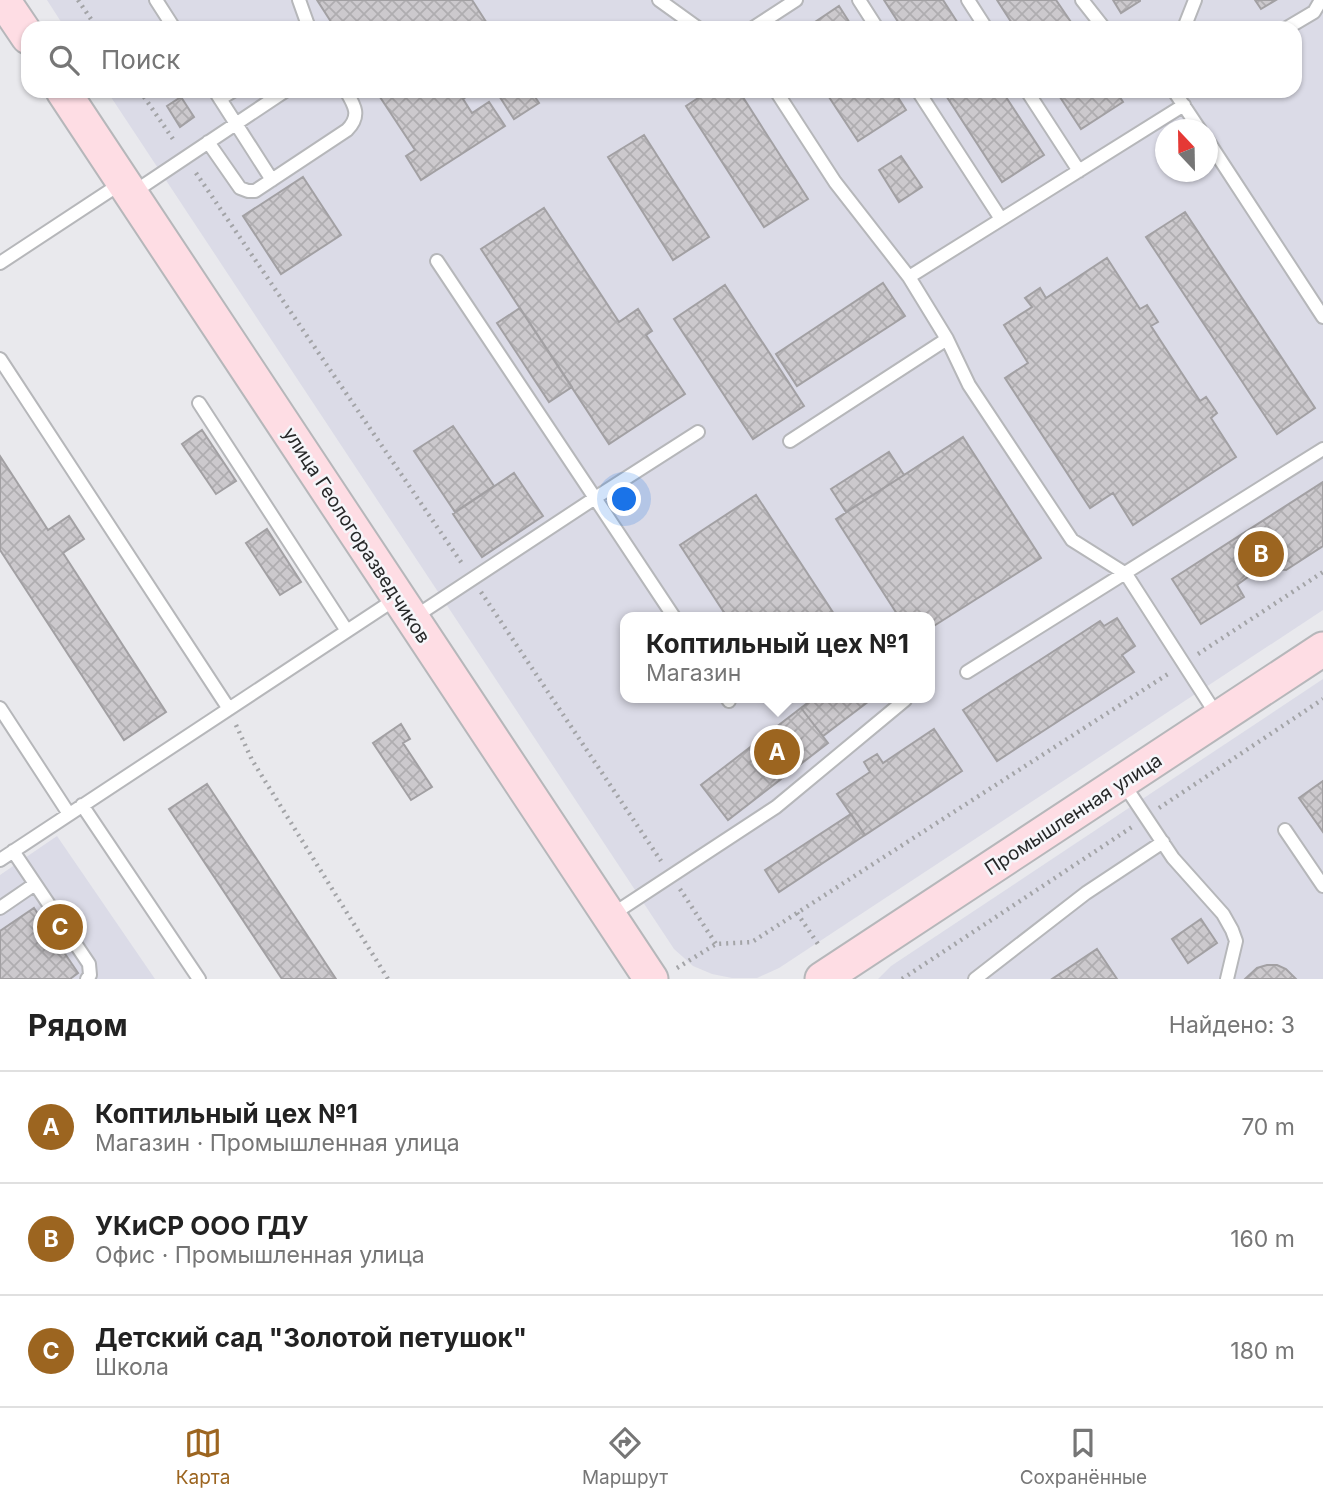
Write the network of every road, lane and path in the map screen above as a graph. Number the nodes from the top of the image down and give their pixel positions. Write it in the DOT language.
graph roads {
  1 [pos="3,0"];
  2 [pos="78,0"];
  3 [pos="156,0"];
  4 [pos="299,0"];
  5 [pos="660,0"];
  6 [pos="796,0"];
  7 [pos="859,0"];
  8 [pos="968,0"];
  9 [pos="1082,0"];
  10 [pos="1195,0"];
  11 [pos="1321,0"];
  12 [pos="92,21"];
  13 [pos="170,21"];
  14 [pos="306,21"];
  15 [pos="688,21"];
  16 [pos="764,21"];
  17 [pos="872,21"];
  18 [pos="982,21"];
  19 [pos="1098,21"];
  20 [pos="1187,21"];
  21 [pos="1299,21"];
  22 [pos="21,27"];
  23 [pos="68,98"];
  24 [pos="145,98"];
  25 [pos="219,98"];
  26 [pos="274,98"];
  27 [pos="350,98"];
  28 [pos="781,98"];
  29 [pos="923,98"];
  30 [pos="1032,98"];
  31 [pos="1177,98"];
  32 [pos="1181,98"];
  33 [pos="1194,119"];
  34 [pos="236,123"];
  35 [pos="208,142"];
  36 [pos="1218,156"];
  37 [pos="186,158"];
  38 [pos="1079,171"];
  39 [pos="272,180"];
  40 [pos="127,188"];
  41 [pos="1001,219"];
  42 [pos="437,261"];
  43 [pos="0,263"];
  44 [pos="909,277"];
  45 [pos="1323,317"];
  46 [pos="947,339"];
  47 [pos="0,359"];
  48 [pos="200,403"];
  49 [pos="698,432"];
  50 [pos="790,440"];
  51 [pos="1323,449"];
  52 [pos="595,499"];
  53 [pos="1323,572"];
  54 [pos="1126,574"];
  55 [pos="473,580"];
  56 [pos="405,608"];
  57 [pos="671,612"];
  58 [pos="347,631"];
  59 [pos="1323,649"];
  60 [pos="1184,664"];
  61 [pos="967,672"];
  62 [pos="1323,699"];
  63 [pos="901,703"];
  64 [pos="0,708"];
  65 [pos="229,709"];
  66 [pos="1219,718"];
  67 [pos="1122,782"];
  68 [pos="82,805"];
  69 [pos="69,814"];
  70 [pos="1147,817"];
  71 [pos="1285,830"];
  72 [pos="1163,842"];
  73 [pos="13,851"];
  74 [pos="0,860"];
  75 [pos="672,877"];
  76 [pos="35,884"];
  77 [pos="1323,886"];
  78 [pos="0,908"];
  79 [pos="610,917"];
  80 [pos="716,944"];
  81 [pos="661,975"];
  82 [pos="87,979"];
  83 [pos="199,979"];
  84 [pos="388,979"];
  85 [pos="822,979"];
  86 [pos="902,979"];
  87 [pos="975,979"];
  88 [pos="1227,979"];
  1 -- 22 [label="main road"];
  2 -- 12 [label="path"];
  3 -- 13 [label="lane"];
  4 -- 14 [label="lane"];
  5 -- 15 [label="lane"];
  6 -- 16 [label="lane"];
  7 -- 17 [label="lane"];
  8 -- 18 [label="lane"];
  9 -- 19 [label="lane"];
  10 -- 20 [label="lane"];
  11 -- 21 [label="lane"];
  23 -- 40 [label="main road, улица Геологоразведчиков"];
  24 -- 37 [label="path"];
  25 -- 34 [label="lane"];
  26 -- 34 [label="lane"];
  27 -- 39 [label="lane"];
  28 -- 44 [label="lane"];
  29 -- 41 [label="lane"];
  30 -- 38 [label="lane"];
  31 -- 38 [label="lane"];
  32 -- 33 [label="lane"];
  34 -- 35 [label="lane"];
  34 -- 39 [label="lane"];
  35 -- 37 [label="lane"];
  35 -- 39 [label="lane"];
  36 -- 45 [label="lane"];
  37 -- 40 [label="lane"];
  37 -- 55 [label="path"];
  38 -- 41 [label="lane"];
  40 -- 43 [label="lane"];
  40 -- 56 [label="main road, улица Геологоразведчиков"];
  41 -- 44 [label="lane"];
  42 -- 52 [label="lane"];
  44 -- 46 [label="lane"];
  46 -- 50 [label="lane"];
  46 -- 54 [label="lane"];
  47 -- 65 [label="lane"];
  48 -- 58 [label="lane"];
  49 -- 52 [label="lane"];
  51 -- 54 [label="lane"];
  52 -- 55 [label="lane"];
  52 -- 57 [label="lane"];
  53 -- 60 [label="path"];
  54 -- 60 [label="lane"];
  54 -- 61 [label="lane"];
  55 -- 56 [label="lane"];
  55 -- 75 [label="path"];
  56 -- 58 [label="lane"];
  56 -- 79 [label="main road, улица Геологоразведчиков"];
  58 -- 65 [label="lane"];
  59 -- 66 [label="main road, Промышленная улица"];
  60 -- 66 [label="lane"];
  60 -- 80 [label="path"];
  62 -- 70 [label="path"];
  63 -- 75 [label="lane"];
  64 -- 69 [label="lane"];
  65 -- 68 [label="lane"];
  65 -- 84 [label="path"];
  66 -- 67 [label="main road, Промышленная улица"];
  67 -- 70 [label="lane"];
  67 -- 85 [label="main road, Промышленная улица"];
  68 -- 69 [label="lane"];
  68 -- 83 [label="lane"];
  69 -- 73 [label="lane"];
  70 -- 72 [label="lane"];
  70 -- 86 [label="path"];
  71 -- 77 [label="lane"];
  72 -- 87 [label="lane"];
  72 -- 88 [label="lane"];
  73 -- 74 [label="lane"];
  73 -- 76 [label="lane"];
  75 -- 79 [label="lane"];
  75 -- 80 [label="path"];
  76 -- 78 [label="lane"];
  76 -- 82 [label="lane"];
  79 -- 81 [label="main road, улица Геологоразведчиков"];
  80 -- 81 [label="path"];
}
